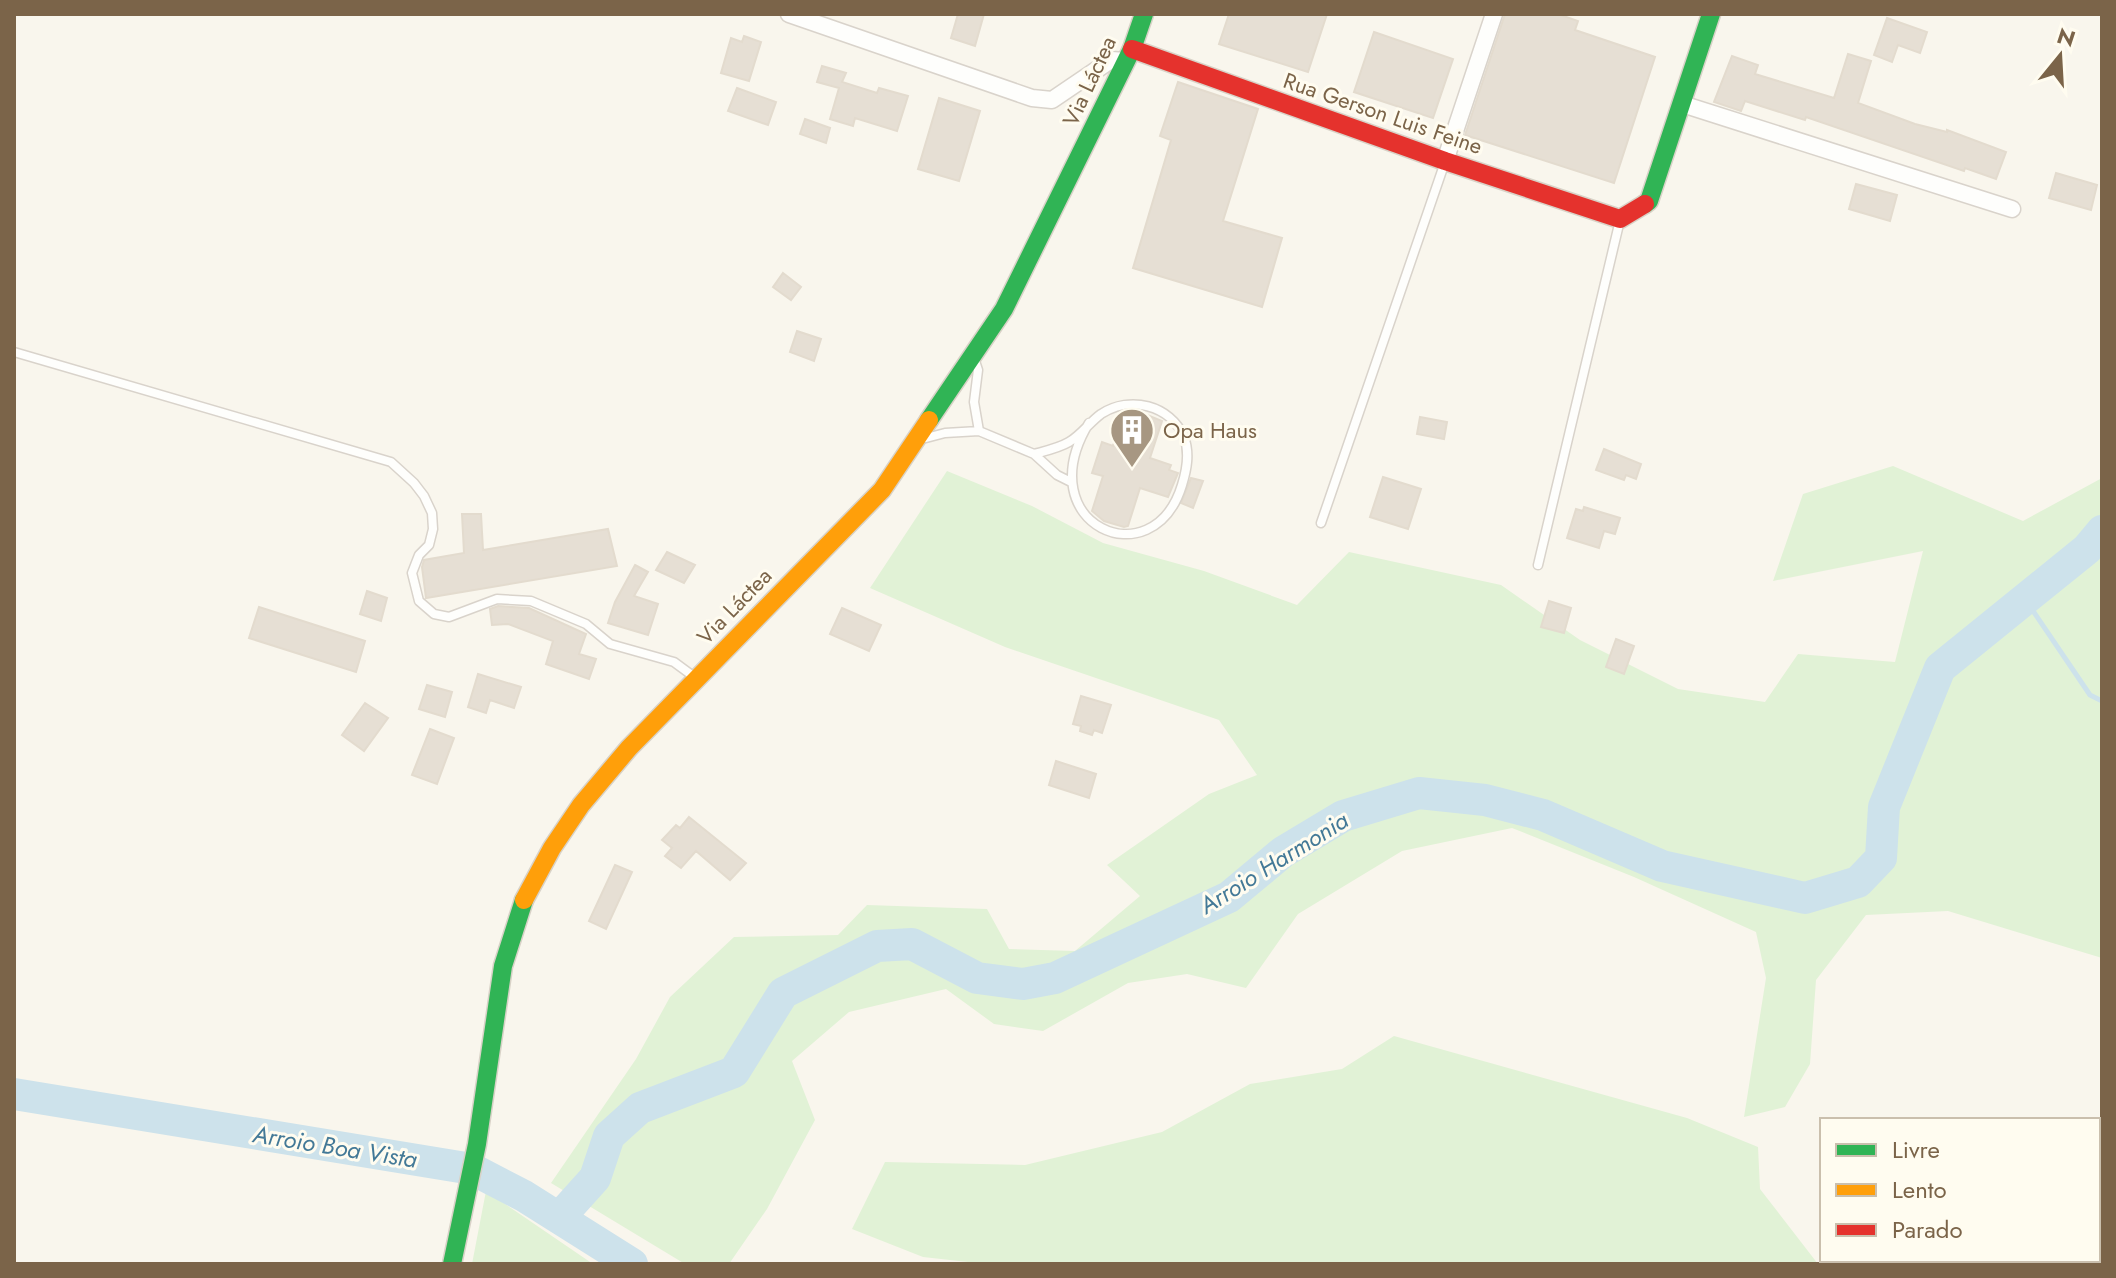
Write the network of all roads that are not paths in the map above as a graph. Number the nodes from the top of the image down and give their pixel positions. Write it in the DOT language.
graph roads {
  1 [pos="789,14"];
  2 [pos="1144,14"];
  3 [pos="1494,14"];
  4 [pos="1711,14"];
  5 [pos="1129,55"];
  6 [pos="1682,104"];
  7 [pos="1445,161"];
  8 [pos="2012,209"];
  9 [pos="1620,219"];
  10 [pos="14,352"];
  11 [pos="974,356"];
  12 [pos="1089,423"];
  13 [pos="979,431"];
  14 [pos="917,441"];
  15 [pos="1034,454"];
  16 [pos="1071,482"];
  17 [pos="1321,523"];
  18 [pos="1538,565"];
  19 [pos="697,678"];
  20 [pos="452,1264"];
  1 -- 5 [label="street"];
  2 -- 5 [label="main road, Via Láctea"];
  3 -- 7 [label="street"];
  4 -- 6 [label="main road"];
  5 -- 7 [label="main road, Rua Gerson Luis Feine"];
  5 -- 11 [label="main road, Via Láctea"];
  6 -- 8 [label="street"];
  6 -- 9 [label="main road"];
  7 -- 9 [label="main road, Rua Gerson Luis Feine"];
  7 -- 17 [label="lane"];
  9 -- 18 [label="lane"];
  10 -- 19 [label="lane"];
  11 -- 13 [label="lane"];
  11 -- 14 [label="main road, Via Láctea"];
  12 -- 15 [label="lane"];
  12 -- 16 [label="lane"];
  12 -- 16 [label="lane"];
  13 -- 14 [label="lane"];
  13 -- 15 [label="lane"];
  14 -- 19 [label="main road, Via Láctea"];
  15 -- 16 [label="lane"];
  19 -- 20 [label="main road, Via Láctea"];
}
